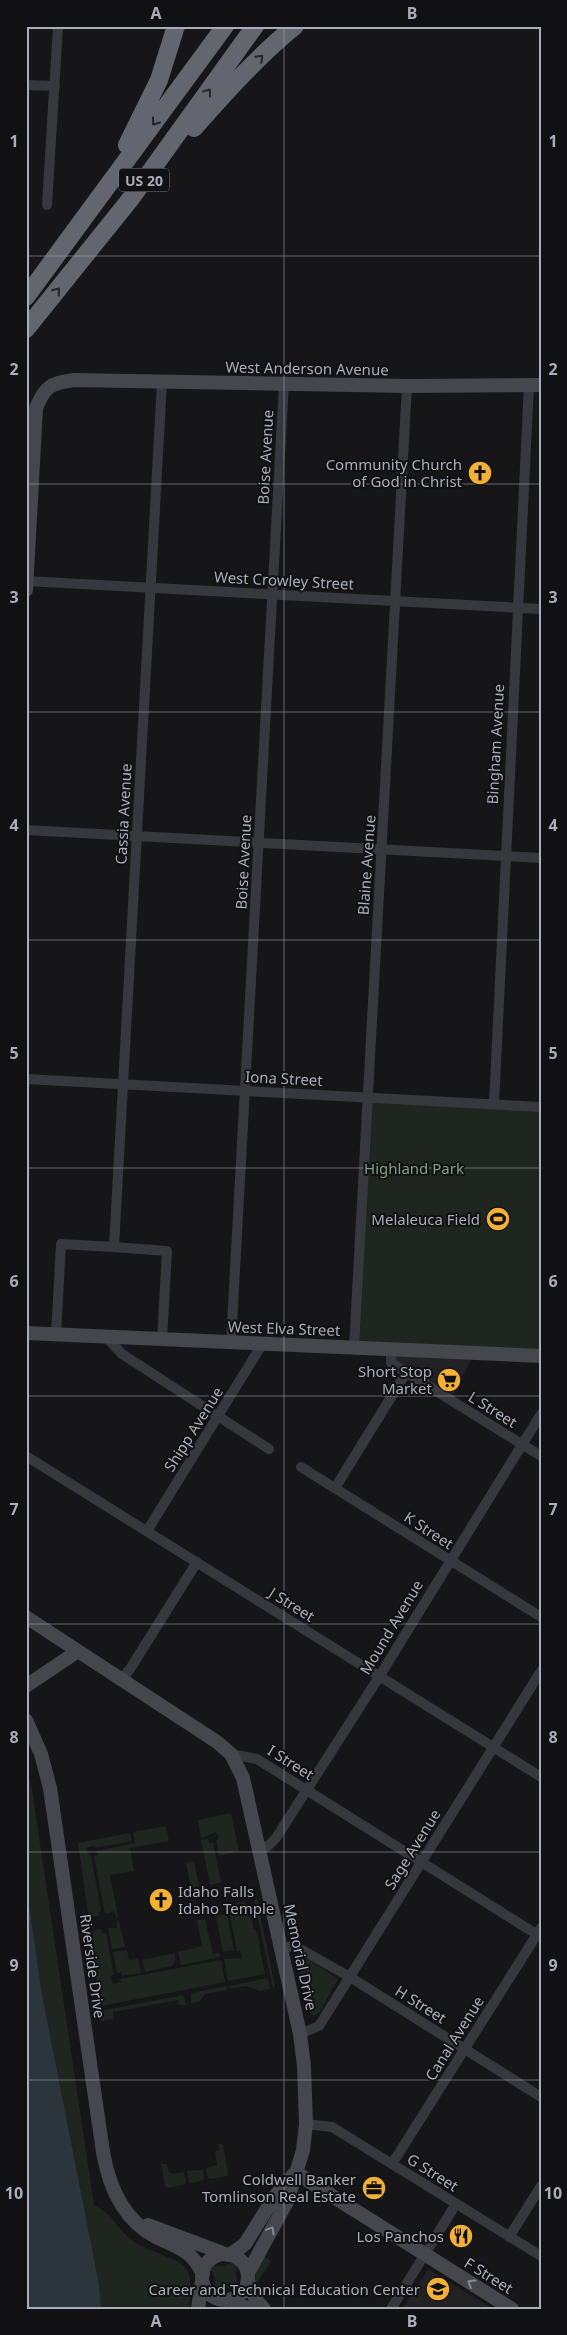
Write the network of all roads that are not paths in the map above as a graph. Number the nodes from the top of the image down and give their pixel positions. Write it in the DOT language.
graph roads {
  1 [pos="58,26"];
  2 [pos="176,26"];
  3 [pos="226,26"];
  4 [pos="255,26"];
  5 [pos="295,26"];
  6 [pos="26,85"];
  7 [pos="55,86"];
  8 [pos="132,197"];
  9 [pos="47,205"];
  10 [pos="94,206"];
  11 [pos="26,298"];
  12 [pos="26,329"];
  13 [pos="162,382"];
  14 [pos="284,382"];
  15 [pos="535,385"];
  16 [pos="407,386"];
  17 [pos="26,581"];
  18 [pos="150,588"];
  19 [pos="26,590"];
  20 [pos="272,594"];
  21 [pos="395,601"];
  22 [pos="518,608"];
  23 [pos="541,609"];
  24 [pos="26,830"];
  25 [pos="136,836"];
  26 [pos="259,842"];
  27 [pos="382,849"];
  28 [pos="505,856"];
  29 [pos="541,858"];
  30 [pos="26,1079"];
  31 [pos="123,1084"];
  32 [pos="245,1091"];
  33 [pos="368,1097"];
  34 [pos="494,1104"];
  35 [pos="541,1107"];
  36 [pos="114,1247"];
  37 [pos="26,1333"];
  38 [pos="56,1335"];
  39 [pos="106,1337"];
  40 [pos="162,1340"];
  41 [pos="231,1342"];
  42 [pos="263,1343"];
  43 [pos="354,1347"];
  44 [pos="391,1349"];
  45 [pos="541,1356"];
  46 [pos="406,1373"];
  47 [pos="541,1414"];
  48 [pos="219,1417"];
  49 [pos="522,1445"];
  50 [pos="269,1449"];
  51 [pos="26,1456"];
  52 [pos="541,1456"];
  53 [pos="301,1467"];
  54 [pos="335,1488"];
  55 [pos="147,1531"];
  56 [pos="449,1561"];
  57 [pos="197,1562"];
  58 [pos="26,1617"];
  59 [pos="541,1617"];
  60 [pos="78,1651"];
  61 [pos="541,1671"];
  62 [pos="379,1676"];
  63 [pos="121,1680"];
  64 [pos="26,1686"];
  65 [pos="26,1720"];
  66 [pos="493,1747"];
  67 [pos="231,1754"];
  68 [pos="541,1777"];
  69 [pos="306,1790"];
  70 [pos="260,1849"];
  71 [pos="421,1862"];
  72 [pos="539,1933"];
  73 [pos="282,1948"];
  74 [pos="350,1977"];
  75 [pos="300,2034"];
  76 [pos="465,2049"];
  77 [pos="541,2097"];
  78 [pos="306,2124"];
  79 [pos="392,2164"];
  80 [pos="296,2172"];
  81 [pos="541,2186"];
  82 [pos="456,2204"];
  83 [pos="127,2215"];
  84 [pos="509,2237"];
  85 [pos="425,2254"];
  86 [pos="229,2255"];
  87 [pos="541,2256"];
  88 [pos="203,2277"];
  89 [pos="248,2277"];
  90 [pos="222,2303"];
  91 [pos="198,2309"];
  92 [pos="249,2309"];
  93 [pos="264,2309"];
  94 [pos="391,2309"];
  95 [pos="512,2309"];
  1 -- 7 [label="street"];
  2 -- 10 [label="highway"];
  3 -- 10 [label="highway, US 20, one-way"];
  8 -- 4 [label="highway, US 20, one-way"];
  8 -- 5 [label="highway, one-way"];
  6 -- 7 [label="street"];
  7 -- 9 [label="street"];
  12 -- 8 [label="highway, US 20, one-way"];
  10 -- 11 [label="highway, US 20"];
  13 -- 14 [label="street, West Anderson Avenue"];
  13 -- 17 [label="street, West Anderson Avenue"];
  13 -- 18 [label="street, Cassia Avenue"];
  14 -- 16 [label="street, West Anderson Avenue"];
  14 -- 20 [label="street, Boise Avenue"];
  15 -- 16 [label="street, West Anderson Avenue"];
  15 -- 22 [label="street, Bingham Avenue"];
  16 -- 21 [label="street, Blaine Avenue"];
  17 -- 18 [label="street, West Crowley Street"];
  17 -- 19 [label="street, West Anderson Avenue"];
  18 -- 20 [label="street, West Crowley Street"];
  18 -- 25 [label="street, Cassia Avenue"];
  20 -- 21 [label="street, West Crowley Street"];
  20 -- 26 [label="street, Boise Avenue"];
  21 -- 22 [label="street, West Crowley Street"];
  21 -- 27 [label="street, Blaine Avenue"];
  22 -- 23 [label="street, West Crowley Street"];
  22 -- 28 [label="street, Bingham Avenue"];
  24 -- 25 [label="street"];
  25 -- 26 [label="street"];
  25 -- 31 [label="street, Cassia Avenue"];
  26 -- 27 [label="street"];
  26 -- 32 [label="street, Boise Avenue"];
  27 -- 28 [label="street"];
  27 -- 33 [label="street, Blaine Avenue"];
  28 -- 29 [label="street"];
  28 -- 34 [label="street, Bingham Avenue"];
  30 -- 31 [label="street, Iona Street"];
  31 -- 32 [label="street, Iona Street"];
  31 -- 36 [label="street, Cassia Avenue"];
  32 -- 33 [label="street, Iona Street"];
  32 -- 41 [label="street, Boise Avenue"];
  33 -- 34 [label="street, Iona Street"];
  33 -- 43 [label="street, Blaine Avenue"];
  34 -- 35 [label="street, Iona Street"];
  36 -- 38 [label="street"];
  36 -- 40 [label="street"];
  37 -- 38 [label="street, West Elva Street"];
  38 -- 39 [label="street, West Elva Street"];
  39 -- 40 [label="street, West Elva Street"];
  39 -- 48 [label="street"];
  40 -- 41 [label="street, West Elva Street"];
  41 -- 42 [label="street, West Elva Street"];
  42 -- 43 [label="street, West Elva Street"];
  42 -- 48 [label="street, Shipp Avenue"];
  43 -- 44 [label="street, West Elva Street"];
  44 -- 45 [label="street, West Elva Street"];
  44 -- 46 [label="street, L Street"];
  46 -- 49 [label="street, L Street"];
  46 -- 54 [label="street"];
  47 -- 49 [label="street, Mound Avenue"];
  48 -- 50 [label="street"];
  48 -- 55 [label="street, Shipp Avenue"];
  49 -- 52 [label="street, L Street"];
  49 -- 56 [label="street, Mound Avenue"];
  51 -- 55 [label="street, J Street"];
  53 -- 54 [label="street, K Street"];
  54 -- 56 [label="street, K Street"];
  55 -- 57 [label="street, J Street"];
  56 -- 59 [label="street, K Street"];
  56 -- 62 [label="street, Mound Avenue"];
  57 -- 62 [label="street, J Street"];
  57 -- 63 [label="street"];
  58 -- 60 [label="street, I Street"];
  60 -- 63 [label="street, I Street"];
  60 -- 64 [label="street"];
  61 -- 66 [label="street, Sage Avenue"];
  62 -- 66 [label="street, J Street"];
  62 -- 69 [label="street, Mound Avenue"];
  63 -- 67 [label="street, I Street"];
  65 -- 83 [label="street, Riverside Drive"];
  66 -- 68 [label="street, J Street"];
  66 -- 71 [label="street, Sage Avenue"];
  67 -- 69 [label="street, I Street"];
  67 -- 70 [label="street, Memorial Drive"];
  69 -- 70 [label="street, Mound Avenue"];
  69 -- 71 [label="street, I Street"];
  70 -- 73 [label="street, Memorial Drive"];
  71 -- 72 [label="street, I Street"];
  71 -- 74 [label="street, Sage Avenue"];
  72 -- 76 [label="street, Canal Avenue"];
  73 -- 74 [label="street, H Street"];
  73 -- 75 [label="street, Memorial Drive"];
  74 -- 75 [label="street, Sage Avenue"];
  74 -- 76 [label="street, H Street"];
  75 -- 78 [label="street, Memorial Drive"];
  76 -- 77 [label="street, H Street"];
  76 -- 79 [label="street, Canal Avenue"];
  78 -- 79 [label="street, G Street"];
  78 -- 80 [label="street, Memorial Drive"];
  79 -- 82 [label="street, G Street"];
  80 -- 85 [label="street, F Street"];
  80 -- 86 [label="street, Memorial Drive"];
  89 -- 80 [label="street, Memorial Drive, one-way"];
  81 -- 84 [label="street"];
  82 -- 84 [label="street, G Street"];
  82 -- 85 [label="street"];
  83 -- 86 [label="street"];
  83 -- 88 [label="street, Riverside Drive"];
  84 -- 87 [label="street, G Street"];
  85 -- 94 [label="street"];
  95 -- 85 [label="street, F Street, one-way"];
  86 -- 88 [label="street"];
  86 -- 89 [label="street"];
  88 -- 90 [label="street"];
  88 -- 91 [label="street"];
  89 -- 90 [label="street"];
  89 -- 93 [label="street"];
  90 -- 92 [label="street"];
}
